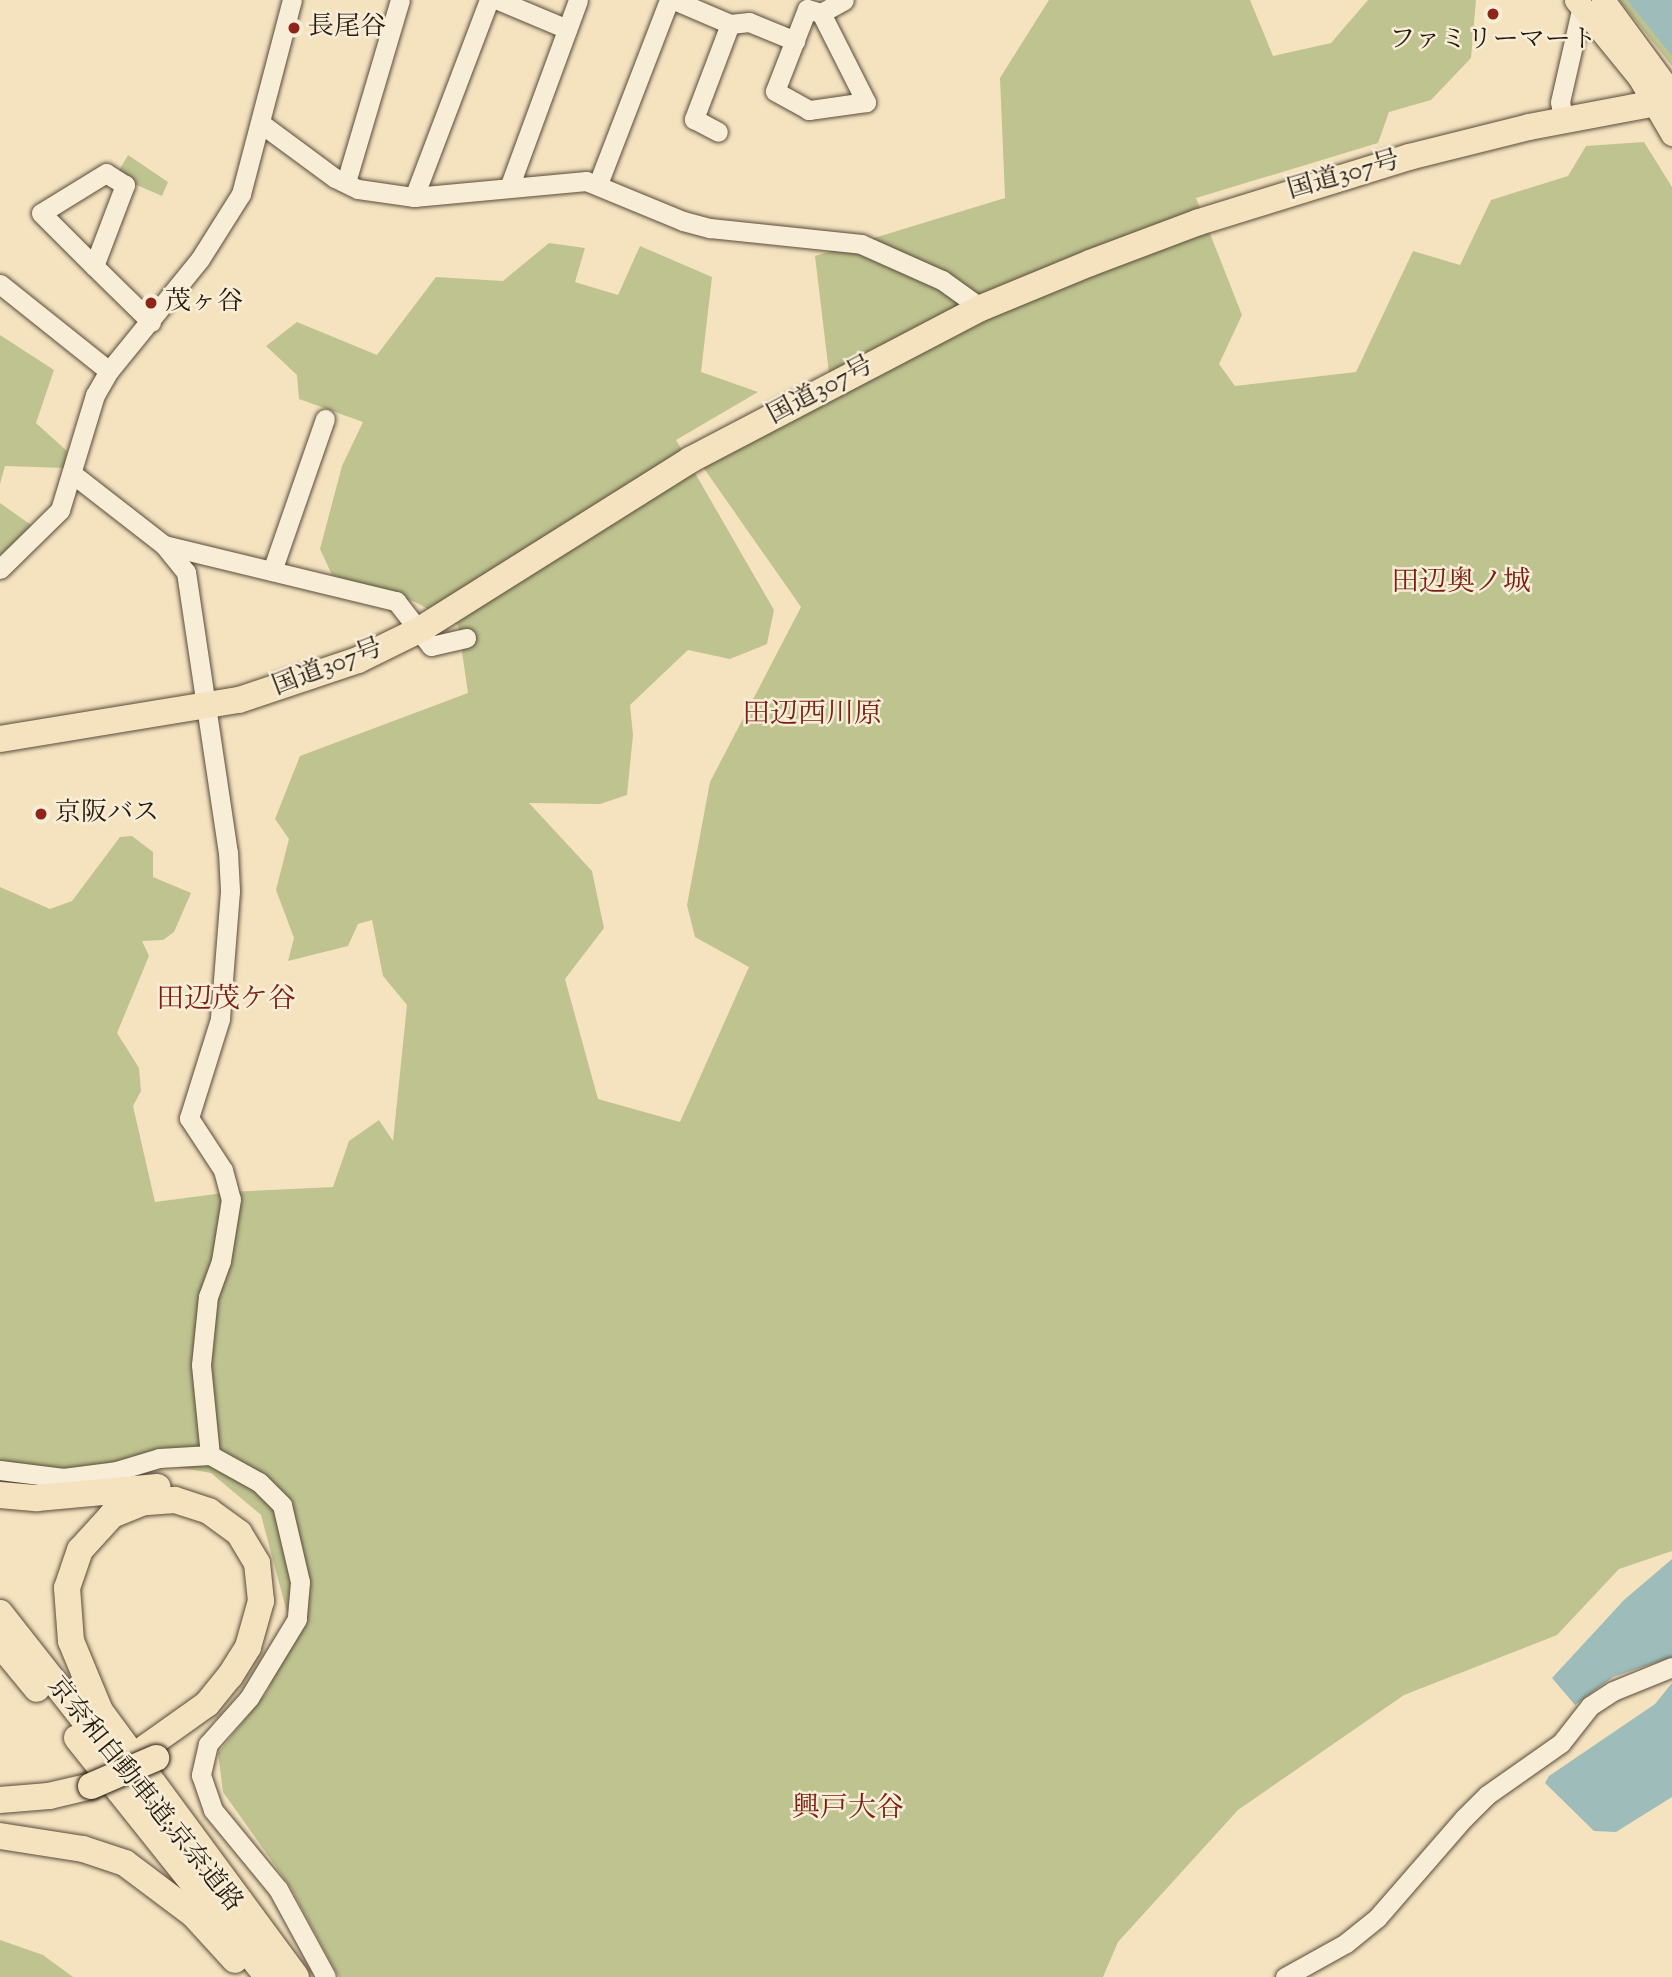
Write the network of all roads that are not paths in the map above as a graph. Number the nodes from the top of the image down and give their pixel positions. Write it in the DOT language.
graph roads {
  1 [pos="292,0"];
  2 [pos="400,0"];
  3 [pos="489,0"];
  4 [pos="498,0"];
  5 [pos="578,0"];
  6 [pos="669,0"];
  7 [pos="844,0"];
  8 [pos="686,2"];
  9 [pos="1587,2"];
  10 [pos="821,13"];
  11 [pos="730,24"];
  12 [pos="567,29"];
  13 [pos="794,41"];
  14 [pos="1666,99"];
  15 [pos="1563,120"];
  16 [pos="263,125"];
  17 [pos="718,132"];
  18 [pos="1672,134"];
  19 [pos="346,182"];
  20 [pos="598,184"];
  21 [pos="510,185"];
  22 [pos="414,197"];
  23 [pos="94,266"];
  24 [pos="0,284"];
  25 [pos="981,308"];
  26 [pos="151,322"];
  27 [pos="109,371"];
  28 [pos="325,419"];
  29 [pos="74,475"];
  30 [pos="164,545"];
  31 [pos="0,569"];
  32 [pos="272,571"];
  33 [pos="416,631"];
  34 [pos="466,638"];
  35 [pos="203,707"];
  36 [pos="0,739"];
  37 [pos="210,1455"];
  38 [pos="0,1470"];
  39 [pos="0,1494"];
  40 [pos="0,1613"];
  41 [pos="0,1644"];
  42 [pos="1672,1667"];
  43 [pos="150,1753"];
  44 [pos="87,1780"];
  45 [pos="0,1788"];
  46 [pos="0,1800"];
  47 [pos="0,1836"];
  48 [pos="250,1977"];
  49 [pos="268,1977"];
  50 [pos="288,1977"];
  51 [pos="296,1977"];
  52 [pos="326,1977"];
  53 [pos="1285,1977"];
  1 -- 16 [label="street"];
  2 -- 19 [label="street"];
  3 -- 22 [label="street"];
  4 -- 12 [label="street"];
  5 -- 12 [label="street"];
  6 -- 20 [label="street"];
  7 -- 10 [label="street"];
  8 -- 11 [label="street"];
  9 -- 14 [label="main road"];
  9 -- 15 [label="street"];
  10 -- 13 [label="street"];
  10 -- 13 [label="street"];
  11 -- 13 [label="street"];
  11 -- 17 [label="street"];
  12 -- 21 [label="street"];
  14 -- 15 [label="highway, 国道307号"];
  14 -- 18 [label="main road"];
  15 -- 25 [label="highway, 国道307号"];
  16 -- 19 [label="street"];
  16 -- 26 [label="street"];
  19 -- 22 [label="street"];
  20 -- 21 [label="street"];
  20 -- 25 [label="street"];
  21 -- 22 [label="street"];
  23 -- 23 [label="street"];
  23 -- 26 [label="street"];
  24 -- 27 [label="street"];
  25 -- 33 [label="highway, 国道307号"];
  26 -- 27 [label="street"];
  27 -- 29 [label="street"];
  28 -- 32 [label="street"];
  29 -- 30 [label="street"];
  29 -- 31 [label="street"];
  30 -- 32 [label="street"];
  30 -- 35 [label="street"];
  32 -- 33 [label="street"];
  33 -- 34 [label="street"];
  33 -- 35 [label="highway, 国道307号"];
  35 -- 36 [label="highway, 国道307号"];
  35 -- 37 [label="street"];
  37 -- 38 [label="street"];
  37 -- 52 [label="street"];
  39 -- 43 [label="highway"];
  40 -- 50 [label="highway, 京奈和自動車道;京奈道路"];
  41 -- 49 [label="highway, 京奈和自動車道;京奈道路"];
  42 -- 53 [label="street"];
  43 -- 44 [label="highway"];
  43 -- 51 [label="highway"];
  44 -- 45 [label="highway"];
  44 -- 46 [label="highway"];
  47 -- 48 [label="highway"];
}
